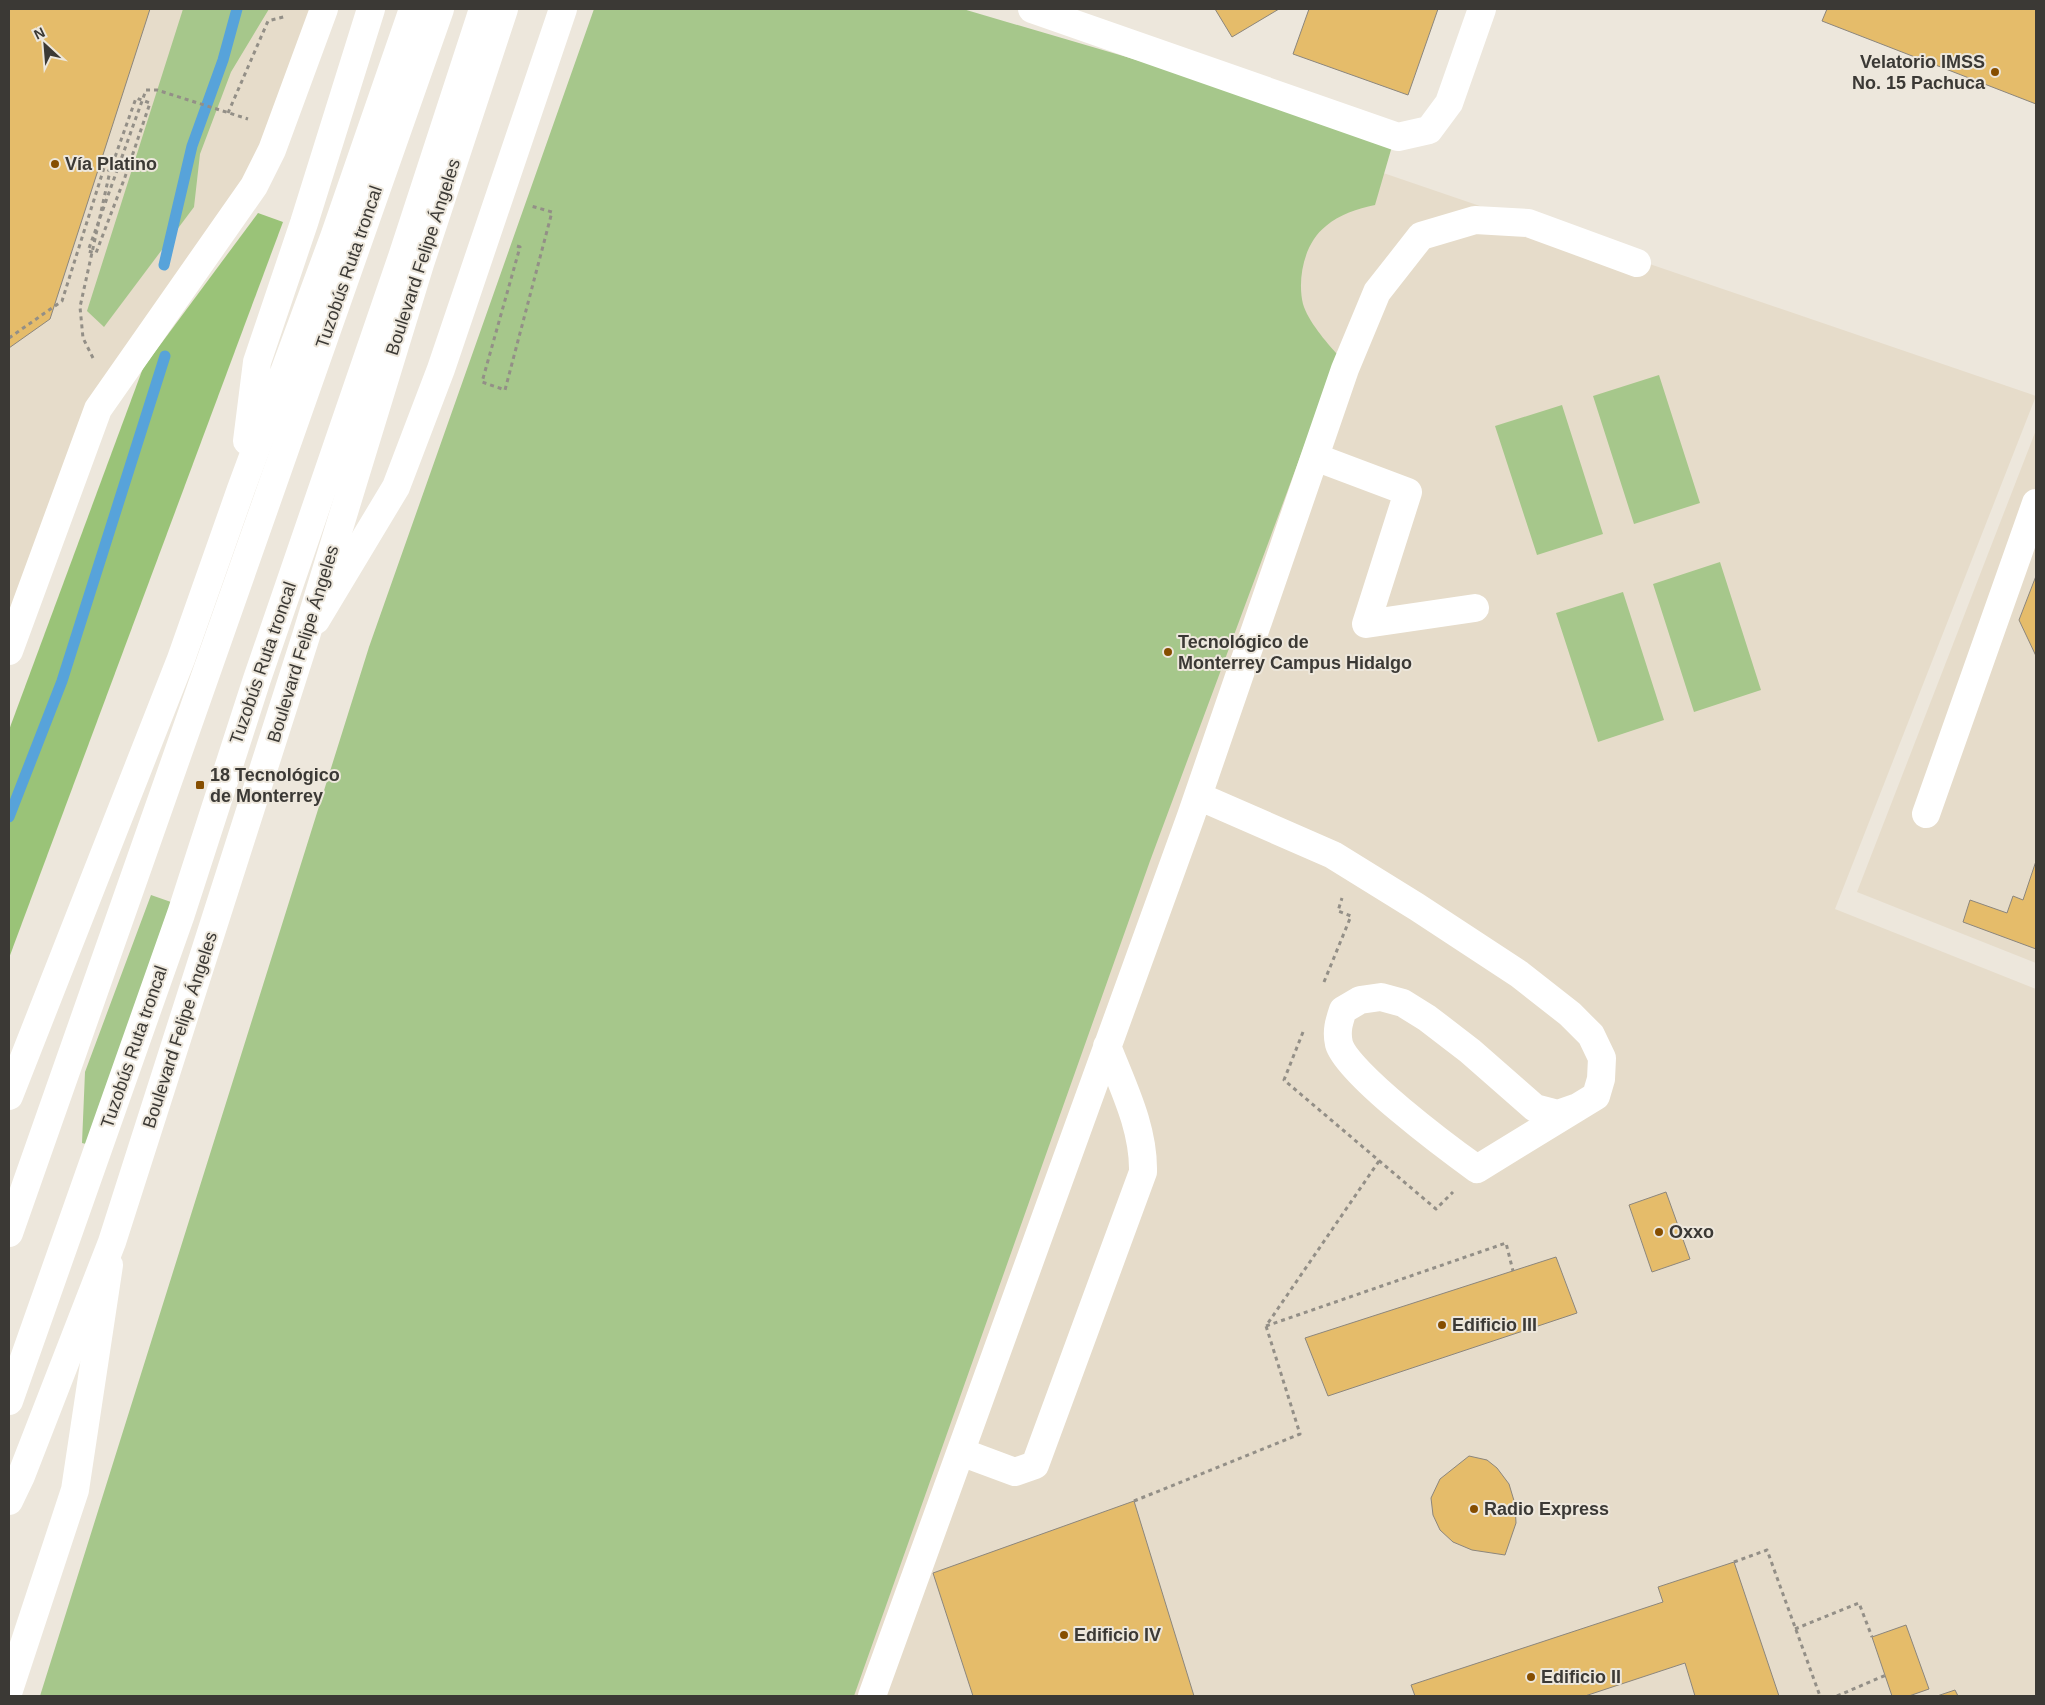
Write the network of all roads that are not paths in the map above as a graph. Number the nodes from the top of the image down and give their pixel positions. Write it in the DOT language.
graph roads {
  1 [pos="324,9"];
  2 [pos="371,9"];
  3 [pos="413,9"];
  4 [pos="440,9"];
  5 [pos="483,9"];
  6 [pos="504,9"];
  7 [pos="562,9"];
  8 [pos="1032,9"];
  9 [pos="1482,9"];
  10 [pos="346,239"];
  11 [pos="411,260"];
  12 [pos="1638,263"];
  13 [pos="1315,457"];
  14 [pos="240,489"];
  15 [pos="2036,502"];
  16 [pos="1475,608"];
  17 [pos="306,636"];
  18 [pos="9,651"];
  19 [pos="1198,796"];
  20 [pos="1926,814"];
  21 [pos="1108,1046"];
  22 [pos="9,1096"];
  23 [pos="1578,1108"];
  24 [pos="9,1233"];
  25 [pos="112,1242"];
  26 [pos="9,1401"];
  27 [pos="961,1452"];
  28 [pos="9,1501"];
  29 [pos="9,1690"];
  30 [pos="872,1696"];
  1 -- 18 [label="main road"];
  2 -- 14 [label="main road"];
  3 -- 10 [label="main road"];
  4 -- 10 [label="main road, Tuzobús Ruta troncal"];
  5 -- 11 [label="main road, Tuzobús Ruta troncal"];
  6 -- 11 [label="main road, Boulevard Felipe Ángeles"];
  7 -- 17 [label="main road"];
  8 -- 9 [label="main road"];
  10 -- 14 [label="main road"];
  10 -- 24 [label="main road, Tuzobús Ruta troncal"];
  11 -- 17 [label="main road, Boulevard Felipe Ángeles"];
  11 -- 26 [label="main road, Tuzobús Ruta troncal"];
  12 -- 13 [label="main road"];
  13 -- 16 [label="main road"];
  13 -- 19 [label="main road"];
  14 -- 22 [label="main road"];
  15 -- 20 [label="main road"];
  17 -- 25 [label="main road, Boulevard Felipe Ángeles"];
  19 -- 21 [label="main road"];
  19 -- 23 [label="main road"];
  21 -- 27 [label="main road"];
  21 -- 27 [label="main road"];
  23 -- 23 [label="main road"];
  25 -- 28 [label="main road, Boulevard Felipe Ángeles"];
  25 -- 29 [label="main road"];
  27 -- 30 [label="main road"];
}
